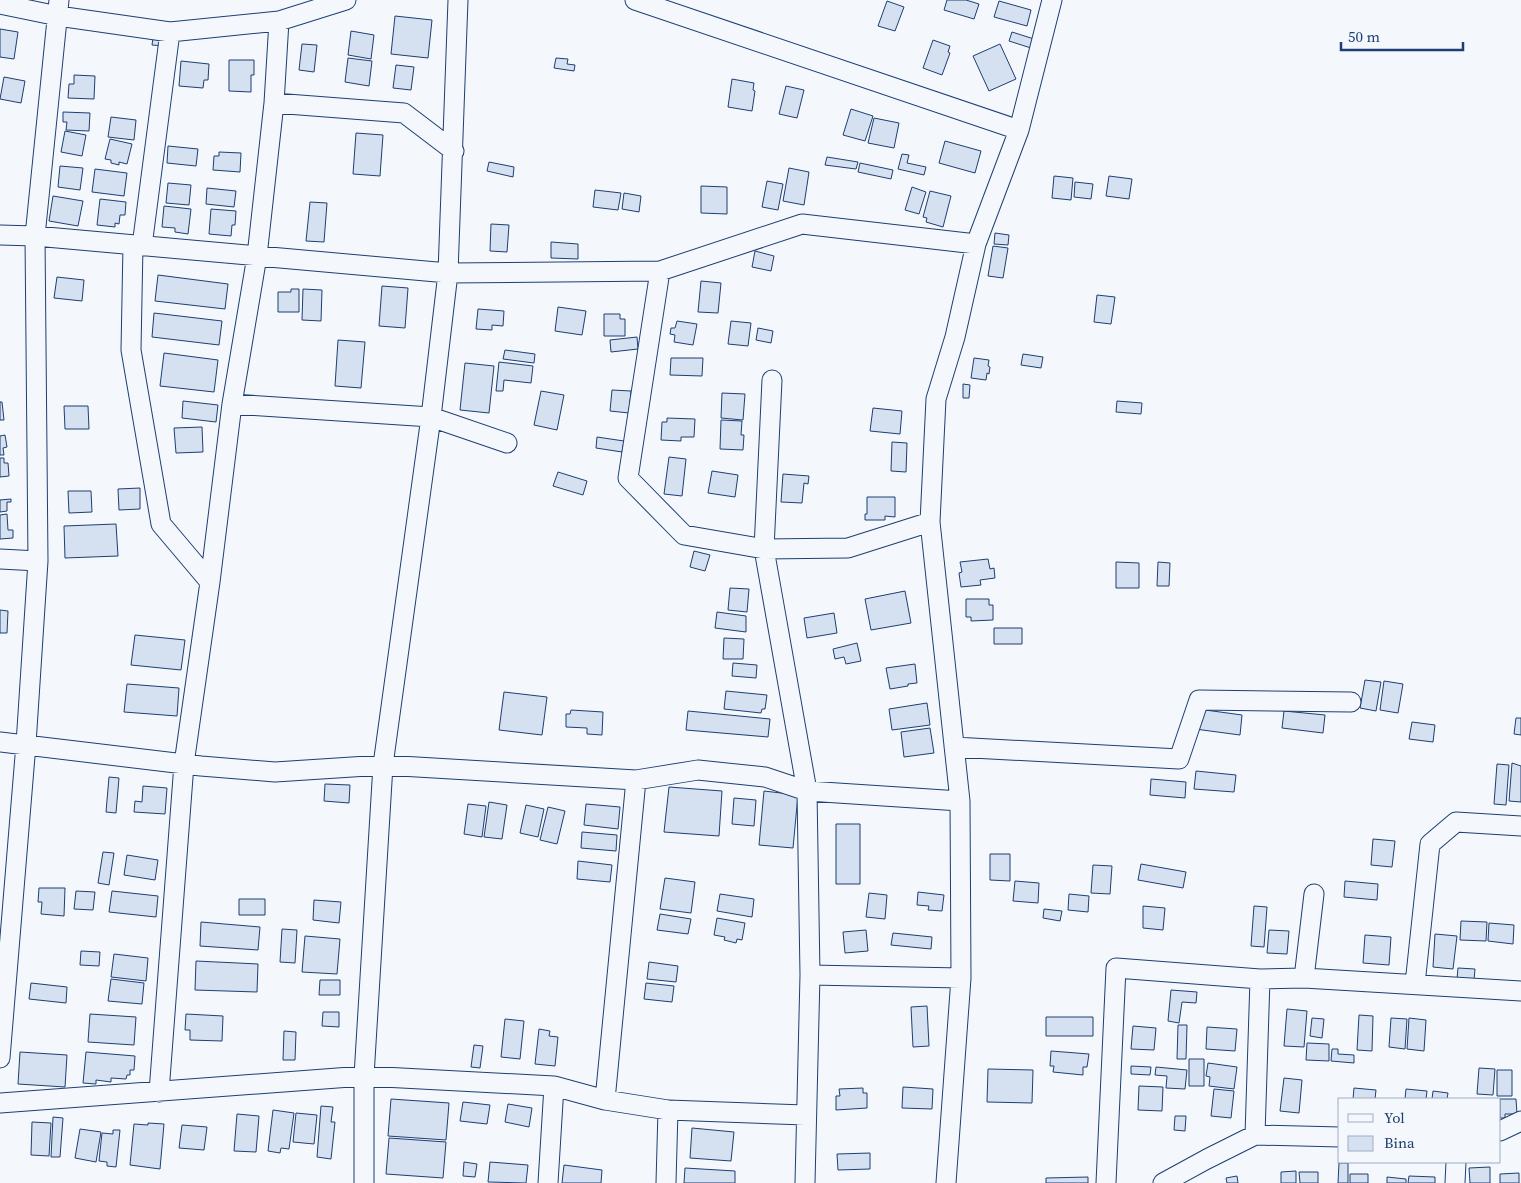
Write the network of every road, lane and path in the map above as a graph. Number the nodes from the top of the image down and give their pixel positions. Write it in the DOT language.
graph roads {
  1 [pos="346,0"];
  2 [pos="458,0"];
  3 [pos="635,0"];
  4 [pos="1052,0"];
  5 [pos="0,4"];
  6 [pos="58,8"];
  7 [pos="279,22"];
  8 [pos="170,32"];
  9 [pos="274,103"];
  10 [pos="1019,130"];
  11 [pos="454,151"];
  12 [pos="0,235"];
  13 [pos="35,236"];
  14 [pos="976,244"];
  15 [pos="137,245"];
  16 [pos="257,256"];
  17 [pos="660,271"];
  18 [pos="448,273"];
  19 [pos="772,380"];
  20 [pos="232,404"];
  21 [pos="431,416"];
  22 [pos="507,443"];
  23 [pos="930,522"];
  24 [pos="764,550"];
  25 [pos="0,559"];
  26 [pos="38,561"];
  27 [pos="210,582"];
  28 [pos="1351,702"];
  29 [pos="0,742"];
  30 [pos="26,744"];
  31 [pos="954,747"];
  32 [pos="184,764"];
  33 [pos="383,765"];
  34 [pos="636,780"];
  35 [pos="807,792"];
  36 [pos="960,801"];
  37 [pos="1521,826"];
  38 [pos="1314,894"];
  39 [pos="810,976"];
  40 [pos="961,978"];
  41 [pos="1304,978"];
  42 [pos="1260,979"];
  43 [pos="1415,984"];
  44 [pos="1521,991"];
  45 [pos="0,1058"];
  46 [pos="364,1076"];
  47 [pos="554,1086"];
  48 [pos="159,1092"];
  49 [pos="606,1100"];
  50 [pos="0,1103"];
  51 [pos="668,1110"];
  52 [pos="806,1116"];
  53 [pos="1521,1120"];
  54 [pos="1501,1130"];
  55 [pos="1255,1135"];
  56 [pos="1338,1137"];
  57 [pos="1456,1163"];
  58 [pos="364,1183"];
  59 [pos="548,1183"];
  60 [pos="666,1183"];
  61 [pos="805,1183"];
  62 [pos="946,1183"];
  63 [pos="1106,1183"];
  64 [pos="1163,1183"];
  65 [pos="1455,1183"];
  1 -- 7 [label="street"];
  2 -- 11 [label="street"];
  3 -- 10 [label="street"];
  4 -- 10 [label="street"];
  5 -- 6 [label="street"];
  6 -- 8 [label="street"];
  6 -- 13 [label="street"];
  7 -- 8 [label="street"];
  7 -- 9 [label="street"];
  8 -- 15 [label="street"];
  9 -- 11 [label="street"];
  9 -- 16 [label="street"];
  10 -- 14 [label="street"];
  11 -- 18 [label="street"];
  12 -- 13 [label="street"];
  13 -- 15 [label="street"];
  13 -- 26 [label="street"];
  14 -- 17 [label="street"];
  14 -- 23 [label="street"];
  15 -- 16 [label="street"];
  15 -- 27 [label="street"];
  16 -- 18 [label="street"];
  16 -- 20 [label="street"];
  17 -- 18 [label="street"];
  17 -- 24 [label="street"];
  18 -- 21 [label="street"];
  19 -- 24 [label="street"];
  20 -- 21 [label="street"];
  20 -- 27 [label="street"];
  21 -- 22 [label="street"];
  21 -- 33 [label="street"];
  23 -- 24 [label="street"];
  23 -- 31 [label="street"];
  24 -- 35 [label="street"];
  25 -- 26 [label="street"];
  26 -- 30 [label="street"];
  27 -- 32 [label="street"];
  28 -- 31 [label="street"];
  29 -- 30 [label="street"];
  30 -- 32 [label="street"];
  30 -- 45 [label="street"];
  31 -- 36 [label="street"];
  32 -- 33 [label="street"];
  32 -- 48 [label="street"];
  33 -- 34 [label="street"];
  33 -- 46 [label="street"];
  34 -- 35 [label="street"];
  34 -- 49 [label="street"];
  35 -- 36 [label="street"];
  35 -- 39 [label="street"];
  36 -- 40 [label="street"];
  37 -- 43 [label="street"];
  38 -- 41 [label="street"];
  39 -- 40 [label="street"];
  39 -- 52 [label="street"];
  40 -- 62 [label="street"];
  41 -- 42 [label="street"];
  41 -- 43 [label="street"];
  42 -- 55 [label="street"];
  42 -- 63 [label="street"];
  43 -- 44 [label="street"];
  46 -- 47 [label="street"];
  46 -- 48 [label="street"];
  46 -- 58 [label="street"];
  47 -- 49 [label="street"];
  47 -- 59 [label="street"];
  48 -- 50 [label="street"];
  49 -- 51 [label="street"];
  51 -- 52 [label="street"];
  51 -- 60 [label="street"];
  52 -- 61 [label="street"];
  53 -- 54 [label="street"];
  55 -- 56 [label="street"];
  55 -- 64 [label="street"];
  57 -- 65 [label="street"];
}
